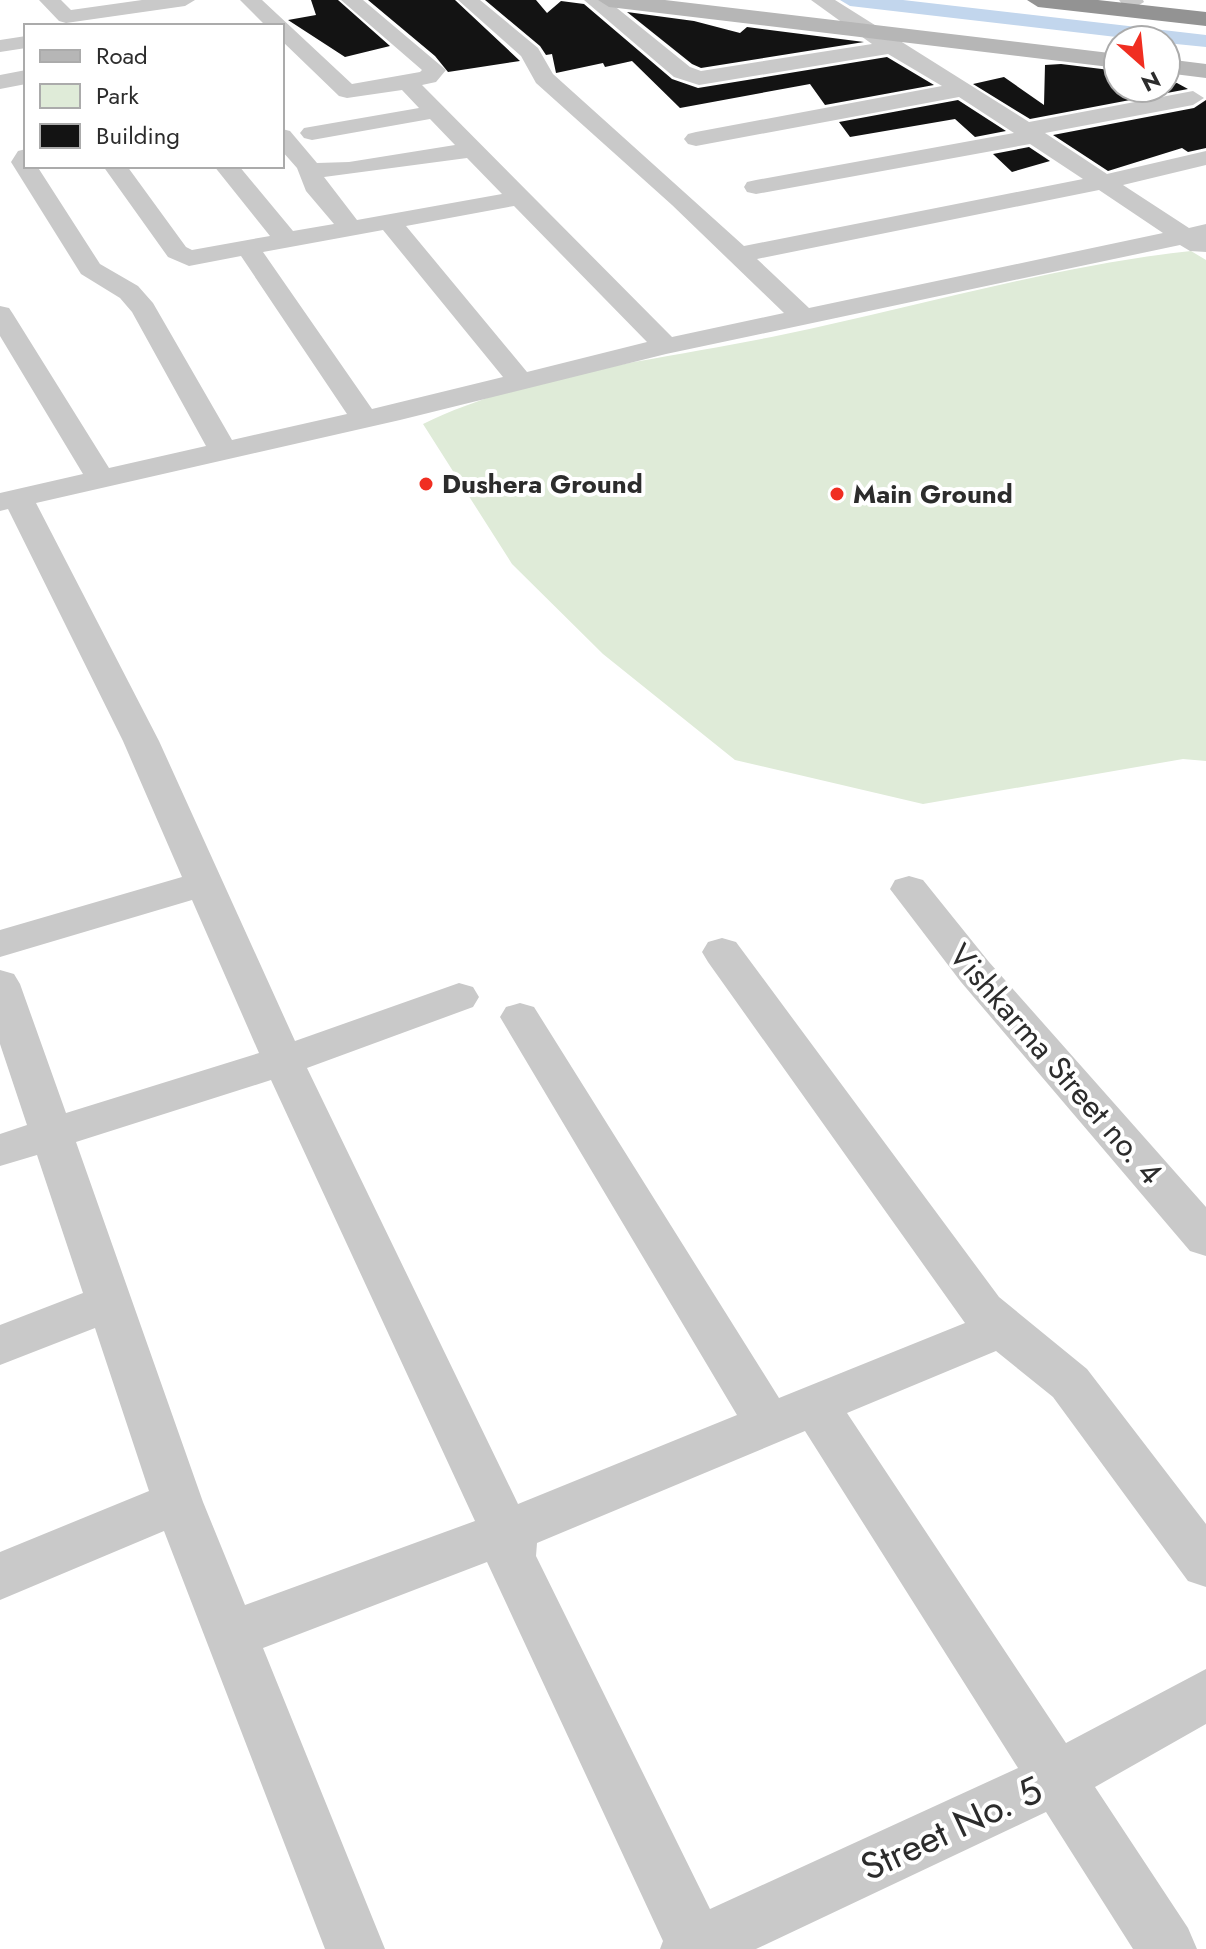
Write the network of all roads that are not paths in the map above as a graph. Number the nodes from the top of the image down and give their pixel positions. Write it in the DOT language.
graph roads {
  1 [pos="49,0"];
  2 [pos="185,0"];
  3 [pos="250,0"];
  4 [pos="351,0"];
  5 [pos="468,0"];
  6 [pos="594,0"];
  7 [pos="609,0"];
  8 [pos="821,0"];
  9 [pos="1038,0"];
  10 [pos="1125,1"];
  11 [pos="1206,11"];
  12 [pos="158,13"];
  13 [pos="1206,19"];
  14 [pos="135,24"];
  15 [pos="276,24"];
  16 [pos="862,28"];
  17 [pos="284,32"];
  18 [pos="24,42"];
  19 [pos="0,46"];
  20 [pos="891,47"];
  21 [pos="1102,59"];
  22 [pos="24,77"];
  23 [pos="1192,77"];
  24 [pos="0,82"];
  25 [pos="410,82"];
  26 [pos="964,89"];
  27 [pos="347,91"];
  28 [pos="434,112"];
  29 [pos="370,122"];
  30 [pos="312,133"];
  31 [pos="1029,133"];
  32 [pos="284,139"];
  33 [pos="696,139"];
  34 [pos="471,150"];
  35 [pos="1206,158"];
  36 [pos="27,168"];
  37 [pos="116,168"];
  38 [pos="228,168"];
  39 [pos="309,171"];
  40 [pos="1104,182"];
  41 [pos="756,187"];
  42 [pos="518,198"];
  43 [pos="390,222"];
  44 [pos="352,229"];
  45 [pos="1199,240"];
  46 [pos="288,241"];
  47 [pos="248,248"];
  48 [pos="738,255"];
  49 [pos="0,314"];
  50 [pos="804,318"];
  51 [pos="666,346"];
  52 [pos="521,382"];
  53 [pos="365,419"];
  54 [pos="224,452"];
  55 [pos="101,479"];
  56 [pos="9,500"];
  57 [pos="203,884"];
  58 [pos="909,889"];
  59 [pos="0,944"];
  60 [pos="722,952"];
  61 [pos="0,984"];
  62 [pos="459,997"];
  63 [pos="520,1017"];
  64 [pos="283,1061"];
  65 [pos="52,1134"];
  66 [pos="0,1150"];
  67 [pos="1206,1238"];
  68 [pos="111,1302"];
  69 [pos="1000,1329"];
  70 [pos="0,1345"];
  71 [pos="792,1414"];
  72 [pos="178,1502"];
  73 [pos="506,1532"];
  74 [pos="1206,1564"];
  75 [pos="0,1576"];
  76 [pos="229,1636"];
  77 [pos="1206,1695"];
  78 [pos="1057,1778"];
  79 [pos="695,1948"];
  80 [pos="355,1949"];
  81 [pos="1167,1949"];
  1 -- 12 [label="street"];
  2 -- 12 [label="street"];
  3 -- 15 [label="street"];
  4 -- 25 [label="street"];
  5 -- 48 [label="street"];
  6 -- 20 [label="street"];
  7 -- 16 [label="street"];
  8 -- 16 [label="street"];
  9 -- 13 [label="highway"];
  10 -- 11 [label="highway"];
  12 -- 14 [label="street"];
  16 -- 20 [label="street"];
  16 -- 21 [label="street"];
  17 -- 27 [label="street"];
  18 -- 19 [label="street"];
  20 -- 26 [label="street"];
  22 -- 24 [label="street"];
  23 -- 31 [label="street"];
  25 -- 27 [label="street"];
  25 -- 28 [label="street"];
  26 -- 31 [label="street"];
  26 -- 33 [label="street"];
  27 -- 29 [label="street"];
  28 -- 29 [label="street"];
  28 -- 34 [label="street"];
  29 -- 30 [label="street"];
  31 -- 40 [label="street"];
  31 -- 41 [label="street"];
  32 -- 39 [label="street"];
  34 -- 39 [label="street"];
  34 -- 42 [label="street"];
  35 -- 40 [label="street"];
  36 -- 54 [label="street"];
  37 -- 47 [label="street"];
  38 -- 46 [label="street"];
  39 -- 44 [label="street"];
  40 -- 45 [label="street"];
  40 -- 48 [label="street"];
  42 -- 43 [label="street"];
  42 -- 51 [label="street"];
  43 -- 44 [label="street"];
  43 -- 52 [label="street"];
  44 -- 46 [label="street"];
  45 -- 50 [label="street"];
  46 -- 47 [label="street"];
  47 -- 53 [label="street"];
  48 -- 50 [label="street"];
  49 -- 55 [label="street"];
  50 -- 51 [label="street"];
  51 -- 52 [label="street"];
  52 -- 53 [label="street"];
  53 -- 54 [label="street"];
  54 -- 55 [label="street"];
  55 -- 56 [label="street"];
  56 -- 57 [label="street"];
  57 -- 59 [label="street"];
  57 -- 64 [label="street"];
  58 -- 67 [label="street, Vishkarma Street no. 4"];
  60 -- 69 [label="street"];
  61 -- 65 [label="street"];
  62 -- 64 [label="street"];
  63 -- 71 [label="street"];
  64 -- 65 [label="street"];
  64 -- 73 [label="street"];
  65 -- 66 [label="street"];
  65 -- 68 [label="street"];
  68 -- 70 [label="street"];
  68 -- 72 [label="street"];
  69 -- 71 [label="street"];
  69 -- 74 [label="street"];
  71 -- 73 [label="street"];
  71 -- 78 [label="street"];
  72 -- 75 [label="street"];
  72 -- 76 [label="street"];
  73 -- 76 [label="street"];
  73 -- 79 [label="street"];
  76 -- 80 [label="street"];
  77 -- 78 [label="street, Street No. 5"];
  78 -- 79 [label="street, Street No. 5"];
  78 -- 81 [label="street"];
}
